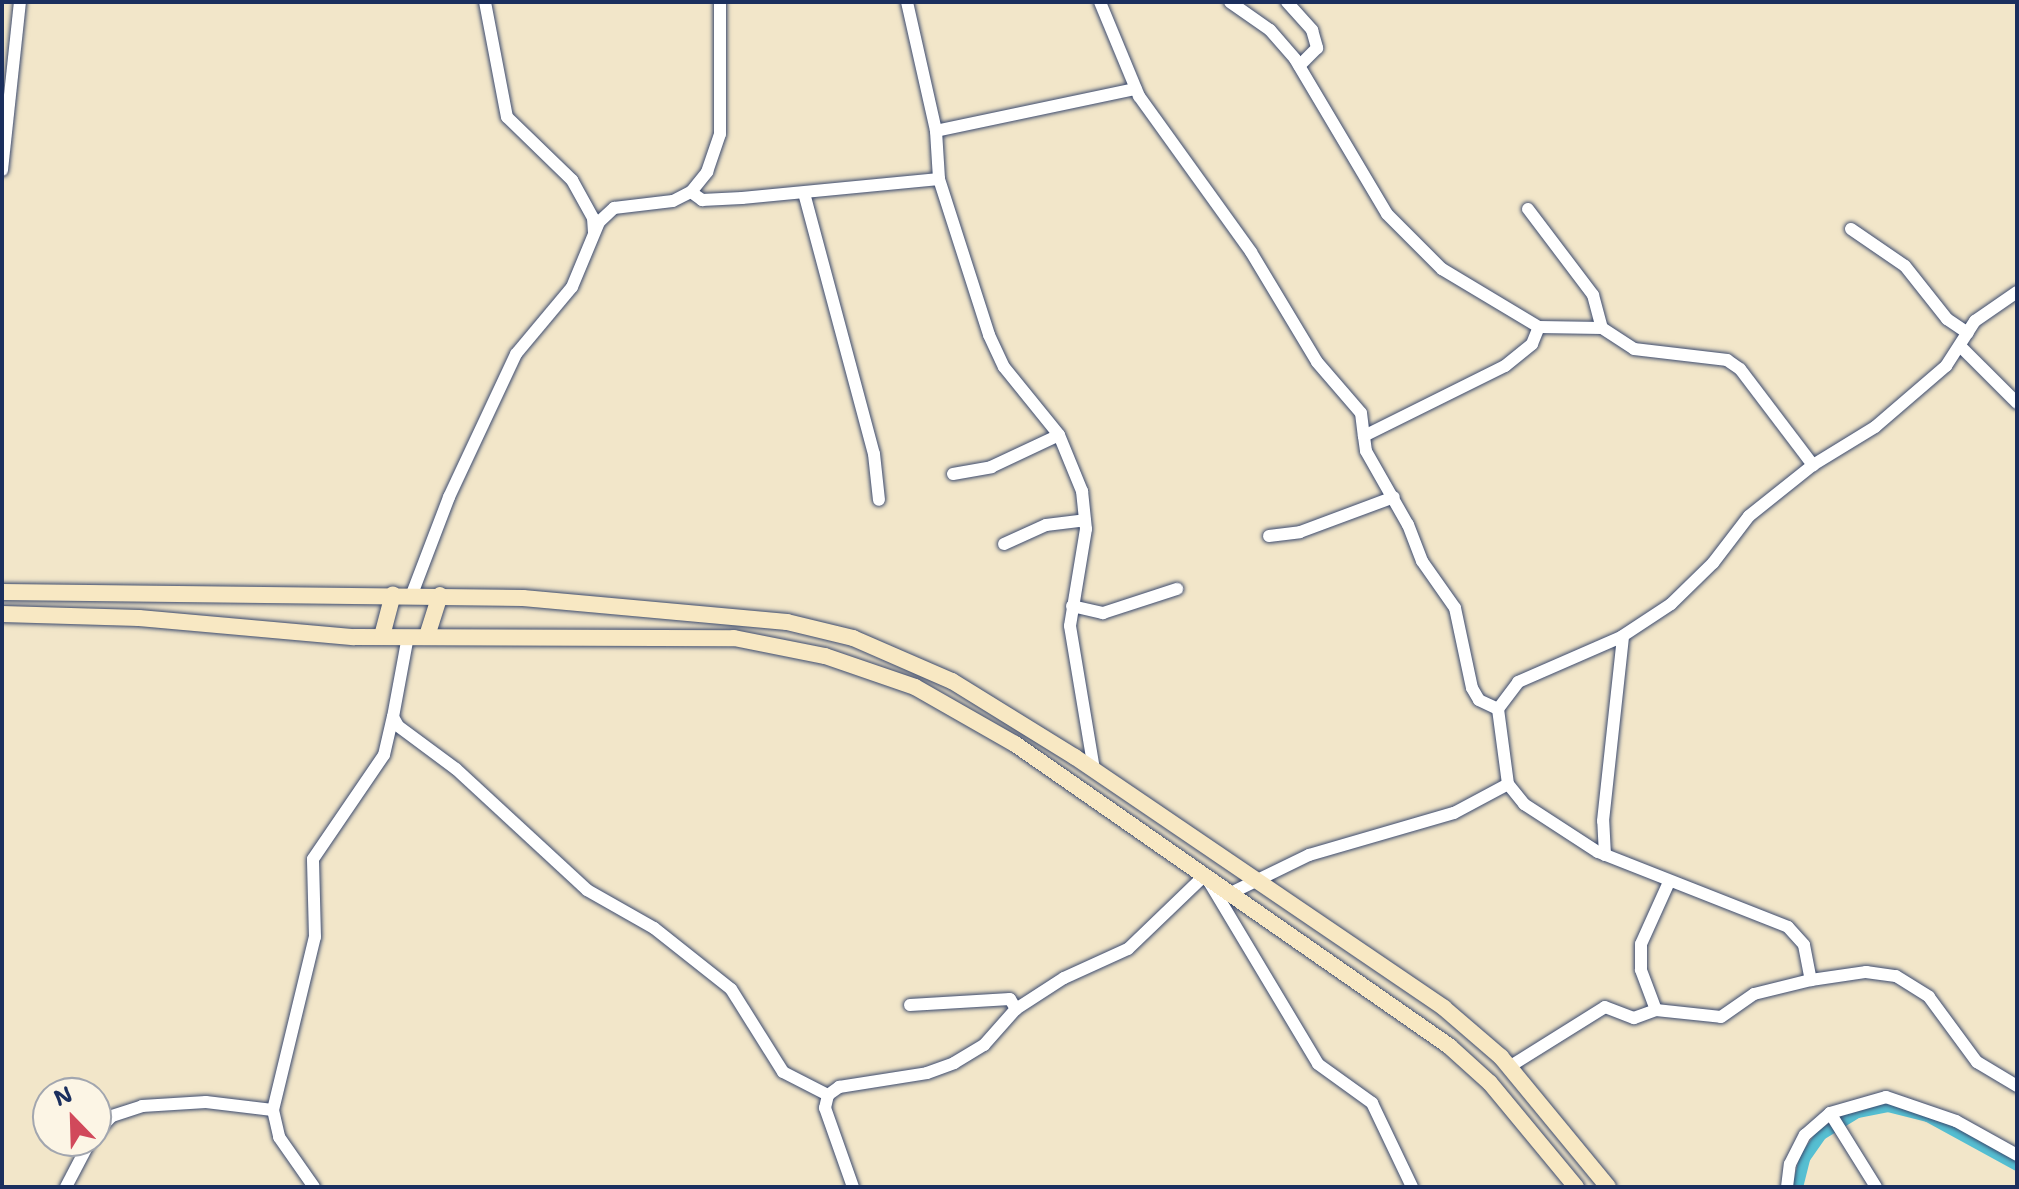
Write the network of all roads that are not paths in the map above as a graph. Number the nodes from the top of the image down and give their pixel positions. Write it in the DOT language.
graph roads {
  1 [pos="20,2"];
  2 [pos="485,2"];
  3 [pos="720,2"];
  4 [pos="907,2"];
  5 [pos="1100,2"];
  6 [pos="1230,2"];
  7 [pos="1287,2"];
  8 [pos="1299,66"];
  9 [pos="1136,89"];
  10 [pos="936,131"];
  11 [pos="2,170"];
  12 [pos="939,179"];
  13 [pos="691,192"];
  14 [pos="804,193"];
  15 [pos="1528,209"];
  16 [pos="1851,229"];
  17 [pos="594,232"];
  18 [pos="2017,292"];
  19 [pos="1539,327"];
  20 [pos="1602,328"];
  21 [pos="1968,333"];
  22 [pos="1961,347"];
  23 [pos="2017,403"];
  24 [pos="1059,435"];
  25 [pos="1364,436"];
  26 [pos="1813,465"];
  27 [pos="953,474"];
  28 [pos="1394,497"];
  29 [pos="879,500"];
  30 [pos="1085,520"];
  31 [pos="1269,536"];
  32 [pos="1004,544"];
  33 [pos="1177,589"];
  34 [pos="2,592"];
  35 [pos="393,594"];
  36 [pos="412,594"];
  37 [pos="440,595"];
  38 [pos="1072,606"];
  39 [pos="2,614"];
  40 [pos="382,636"];
  41 [pos="408,636"];
  42 [pos="427,636"];
  43 [pos="1623,636"];
  44 [pos="1498,709"];
  45 [pos="393,717"];
  46 [pos="1094,770"];
  47 [pos="1508,784"];
  48 [pos="1605,855"];
  49 [pos="1205,875"];
  50 [pos="1254,881"];
  51 [pos="1669,882"];
  52 [pos="1231,893"];
  53 [pos="1811,980"];
  54 [pos="910,1005"];
  55 [pos="1016,1009"];
  56 [pos="1656,1010"];
  57 [pos="1509,1067"];
  58 [pos="2017,1086"];
  59 [pos="828,1095"];
  60 [pos="273,1110"];
  61 [pos="112,1116"];
  62 [pos="1834,1119"];
  63 [pos="2017,1155"];
  64 [pos="82,1157"];
  65 [pos="66,1187"];
  66 [pos="314,1187"];
  67 [pos="853,1187"];
  68 [pos="1412,1187"];
  69 [pos="1576,1187"];
  70 [pos="1608,1187"];
  71 [pos="1787,1187"];
  72 [pos="1876,1187"];
  1 -- 11 [label="street"];
  2 -- 17 [label="street"];
  3 -- 13 [label="street"];
  4 -- 10 [label="street"];
  5 -- 9 [label="street"];
  6 -- 8 [label="street"];
  7 -- 8 [label="street"];
  8 -- 19 [label="street"];
  9 -- 10 [label="street"];
  9 -- 25 [label="street"];
  10 -- 12 [label="street"];
  12 -- 14 [label="street"];
  12 -- 24 [label="street"];
  13 -- 14 [label="street"];
  13 -- 17 [label="street"];
  14 -- 29 [label="street"];
  15 -- 20 [label="street"];
  16 -- 21 [label="street"];
  17 -- 36 [label="street"];
  18 -- 21 [label="street"];
  19 -- 20 [label="street"];
  19 -- 25 [label="street"];
  20 -- 26 [label="street"];
  21 -- 22 [label="street"];
  22 -- 23 [label="street"];
  22 -- 26 [label="street"];
  24 -- 27 [label="street"];
  24 -- 30 [label="street"];
  25 -- 28 [label="street"];
  26 -- 43 [label="street"];
  28 -- 31 [label="street"];
  28 -- 44 [label="street"];
  30 -- 32 [label="street"];
  30 -- 38 [label="street"];
  33 -- 38 [label="street"];
  34 -- 35 [label="main road"];
  35 -- 36 [label="main road"];
  35 -- 40 [label="main road"];
  36 -- 37 [label="main road"];
  37 -- 42 [label="main road"];
  37 -- 46 [label="main road"];
  38 -- 46 [label="street"];
  39 -- 40 [label="main road"];
  40 -- 41 [label="main road"];
  41 -- 42 [label="main road"];
  41 -- 45 [label="street"];
  42 -- 49 [label="main road"];
  43 -- 44 [label="street"];
  43 -- 48 [label="street"];
  44 -- 47 [label="street"];
  45 -- 59 [label="street"];
  45 -- 60 [label="street"];
  46 -- 50 [label="main road"];
  47 -- 48 [label="street"];
  47 -- 50 [label="street"];
  48 -- 51 [label="street"];
  49 -- 52 [label="main road"];
  49 -- 55 [label="street"];
  49 -- 68 [label="street"];
  50 -- 52 [label="street"];
  50 -- 57 [label="main road"];
  51 -- 53 [label="street"];
  51 -- 56 [label="street"];
  52 -- 69 [label="main road"];
  53 -- 56 [label="street"];
  53 -- 58 [label="street"];
  54 -- 55 [label="street"];
  55 -- 59 [label="street"];
  56 -- 57 [label="street"];
  57 -- 70 [label="main road"];
  59 -- 67 [label="street"];
  60 -- 61 [label="street"];
  60 -- 66 [label="street"];
  62 -- 63 [label="street"];
  62 -- 71 [label="street"];
  62 -- 72 [label="street"];
  64 -- 65 [label="street"];
}
